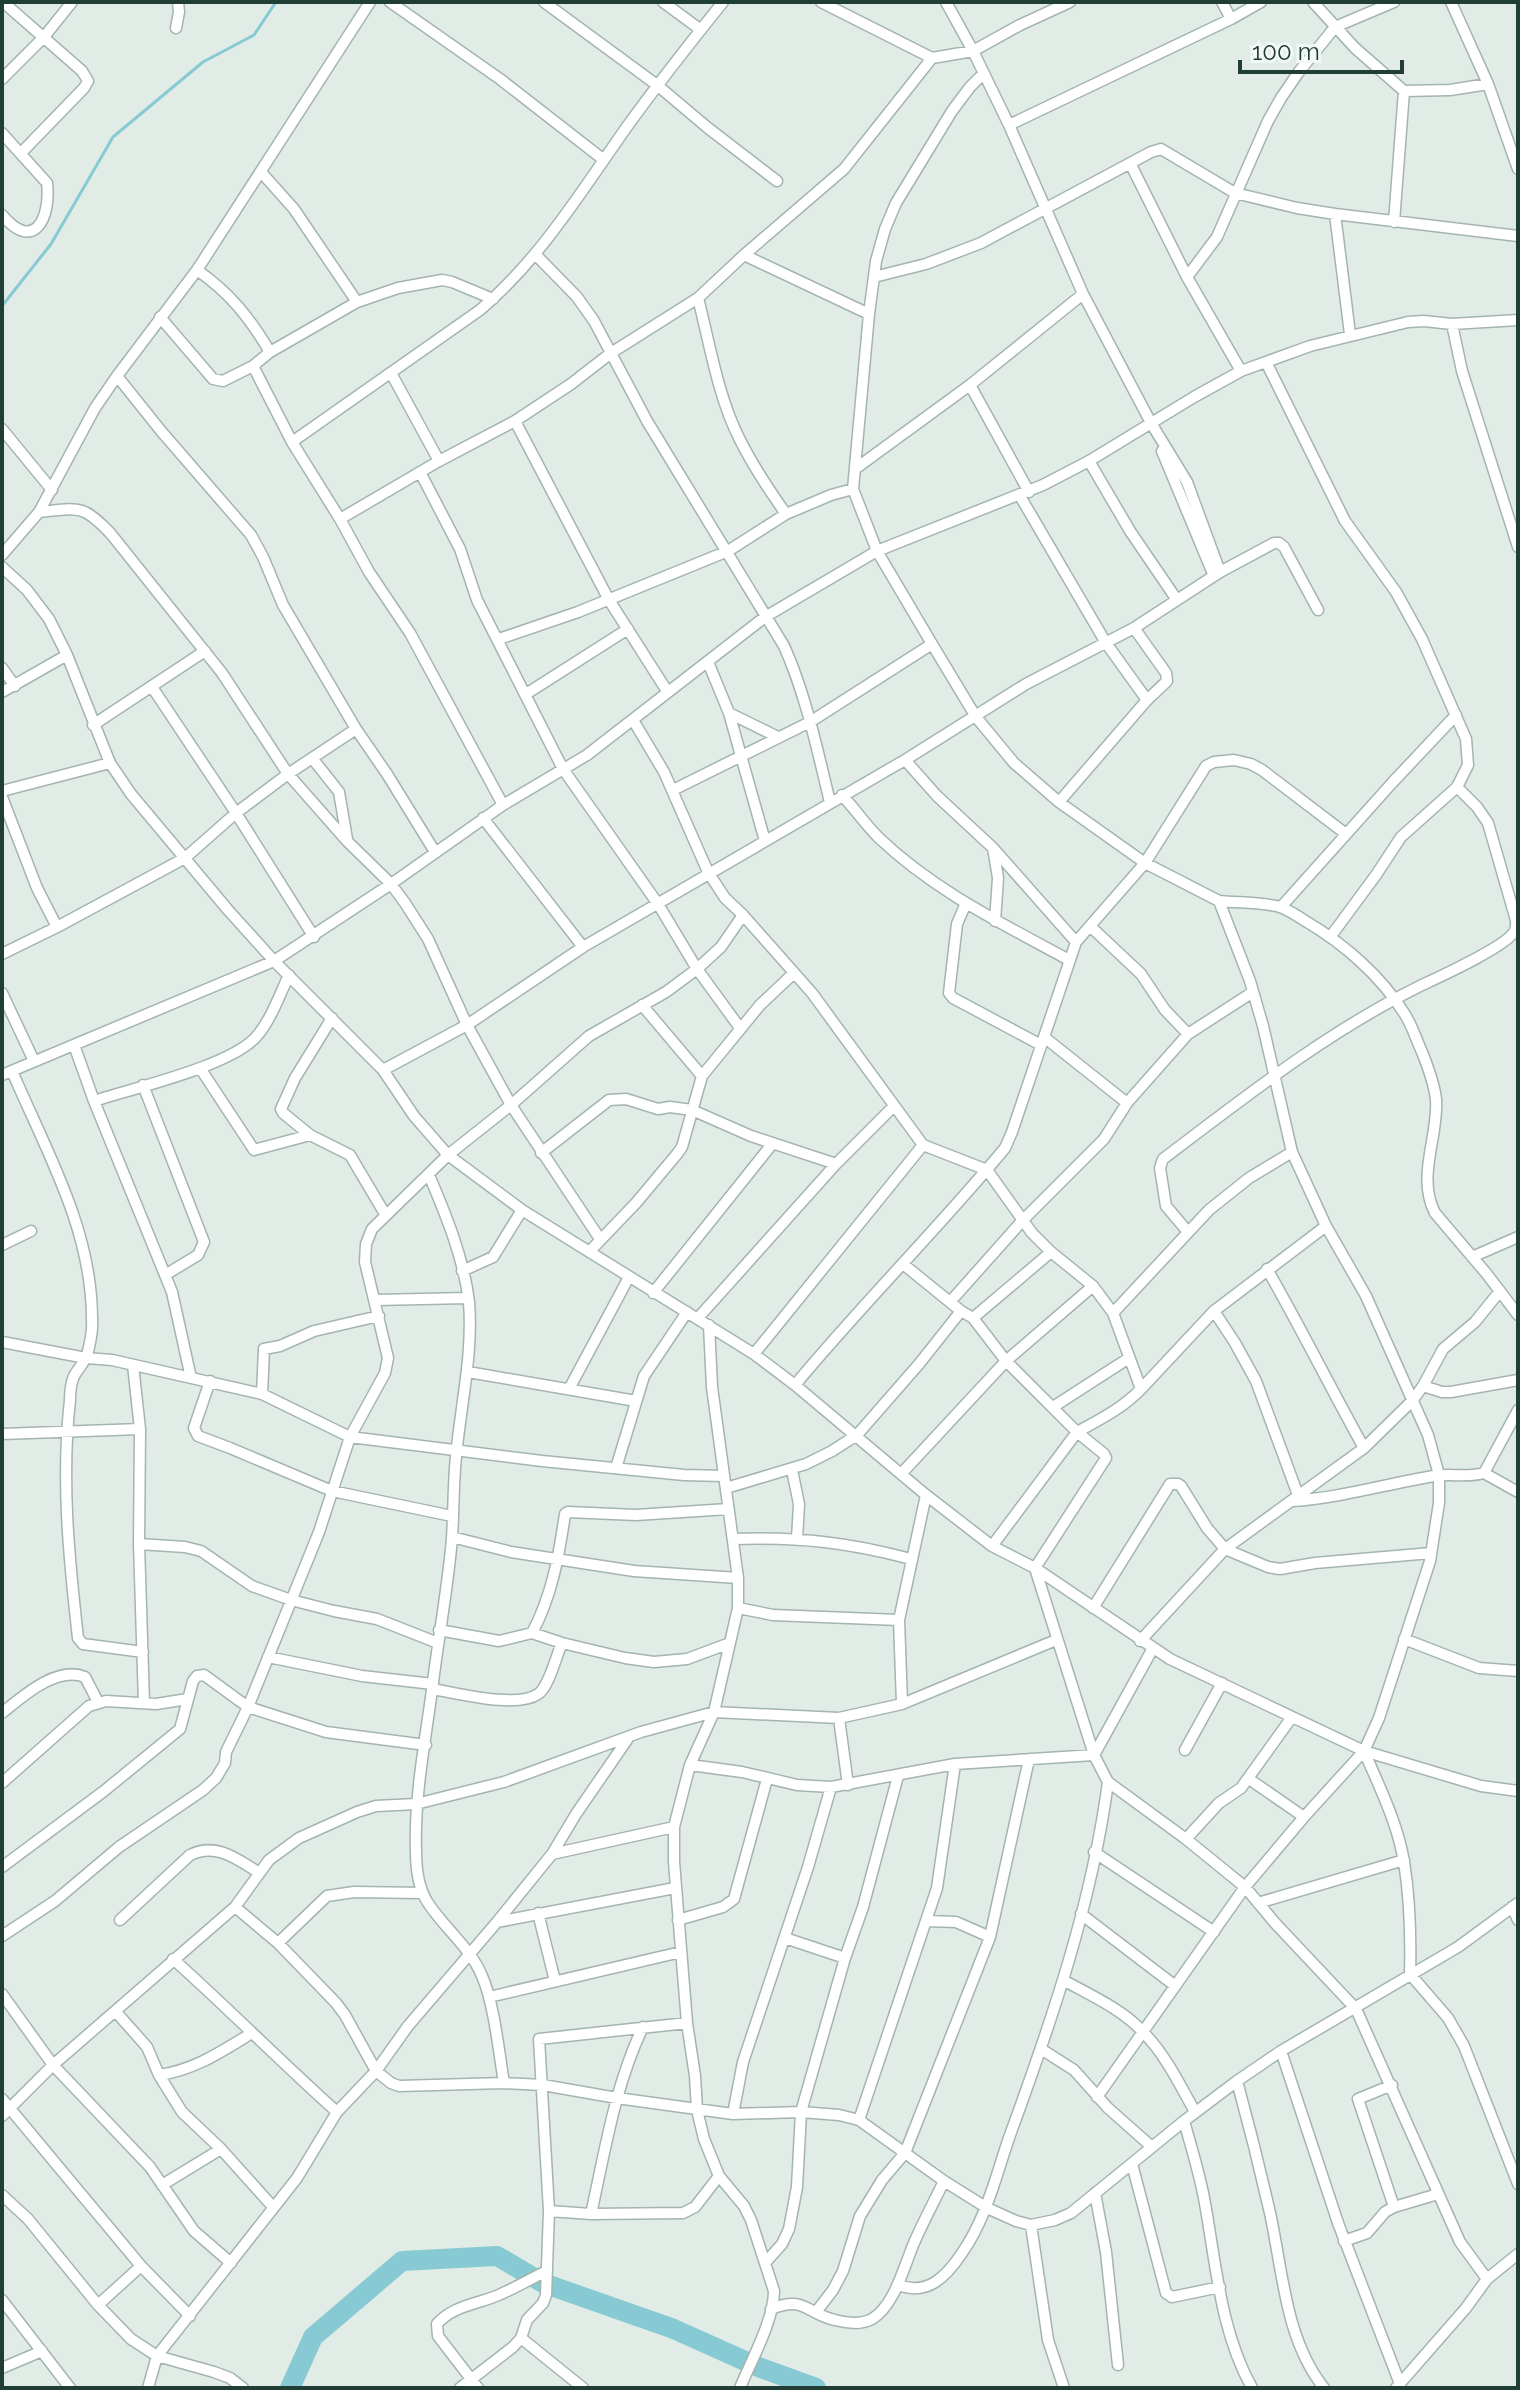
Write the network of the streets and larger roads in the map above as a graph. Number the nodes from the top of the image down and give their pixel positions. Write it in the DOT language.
graph roads {
  1 [pos="3,2"];
  2 [pos="72,2"];
  3 [pos="178,2"];
  4 [pos="370,2"];
  5 [pos="390,2"];
  6 [pos="544,2"];
  7 [pos="663,2"];
  8 [pos="723,2"];
  9 [pos="821,2"];
  10 [pos="946,2"];
  11 [pos="1070,2"];
  12 [pos="1222,2"];
  13 [pos="1261,2"];
  14 [pos="1313,2"];
  15 [pos="1394,2"];
  16 [pos="1451,2"];
  17 [pos="1231,19"];
  18 [pos="1335,27"];
  19 [pos="176,28"];
  20 [pos="701,30"];
  21 [pos="44,37"];
  22 [pos="973,51"];
  23 [pos="932,58"];
  24 [pos="983,74"];
  25 [pos="2,79"];
  26 [pos="1488,84"];
  27 [pos="657,85"];
  28 [pos="1404,91"];
  29 [pos="1009,125"];
  30 [pos="2,133"];
  31 [pos="21,153"];
  32 [pos="604,160"];
  33 [pos="1130,163"];
  34 [pos="1518,169"];
  35 [pos="261,172"];
  36 [pos="777,181"];
  37 [pos="1235,193"];
  38 [pos="1044,208"];
  39 [pos="1335,214"];
  40 [pos="2,215"];
  41 [pos="1394,222"];
  42 [pos="1518,236"];
  43 [pos="536,255"];
  44 [pos="744,255"];
  45 [pos="197,270"];
  46 [pos="874,277"];
  47 [pos="1187,277"];
  48 [pos="1083,294"];
  49 [pos="698,298"];
  50 [pos="493,299"];
  51 [pos="357,302"];
  52 [pos="869,314"];
  53 [pos="160,317"];
  54 [pos="1518,320"];
  55 [pos="1452,324"];
  56 [pos="1350,334"];
  57 [pos="270,352"];
  58 [pos="611,353"];
  59 [pos="1266,362"];
  60 [pos="253,366"];
  61 [pos="1241,371"];
  62 [pos="391,373"];
  63 [pos="117,376"];
  64 [pos="970,385"];
  65 [pos="515,421"];
  66 [pos="1151,423"];
  67 [pos="2,429"];
  68 [pos="292,442"];
  69 [pos="439,461"];
  70 [pos="1089,461"];
  71 [pos="855,469"];
  72 [pos="420,472"];
  73 [pos="853,489"];
  74 [pos="52,490"];
  75 [pos="1024,494"];
  76 [pos="39,512"];
  77 [pos="786,514"];
  78 [pos="340,519"];
  79 [pos="1518,547"];
  80 [pos="728,551"];
  81 [pos="877,551"];
  82 [pos="2,555"];
  83 [pos="2,567"];
  84 [pos="1217,574"];
  85 [pos="609,600"];
  86 [pos="1177,600"];
  87 [pos="1318,610"];
  88 [pos="765,617"];
  89 [pos="1134,628"];
  90 [pos="628,629"];
  91 [pos="499,639"];
  92 [pos="1106,643"];
  93 [pos="932,644"];
  94 [pos="205,651"];
  95 [pos="67,655"];
  96 [pos="708,662"];
  97 [pos="2,668"];
  98 [pos="15,686"];
  99 [pos="152,687"];
  100 [pos="667,691"];
  101 [pos="2,692"];
  102 [pos="526,694"];
  103 [pos="1147,700"];
  104 [pos="729,713"];
  105 [pos="1456,715"];
  106 [pos="976,717"];
  107 [pos="633,720"];
  108 [pos="810,722"];
  109 [pos="93,725"];
  110 [pos="356,729"];
  111 [pos="778,737"];
  112 [pos="742,756"];
  113 [pos="312,758"];
  114 [pos="905,760"];
  115 [pos="110,763"];
  116 [pos="563,769"];
  117 [pos="288,774"];
  118 [pos="1457,787"];
  119 [pos="673,790"];
  120 [pos="2,791"];
  121 [pos="842,795"];
  122 [pos="2,797"];
  123 [pos="830,802"];
  124 [pos="1059,802"];
  125 [pos="503,805"];
  126 [pos="236,813"];
  127 [pos="483,818"];
  128 [pos="1346,834"];
  129 [pos="347,841"];
  130 [pos="765,841"];
  131 [pos="993,848"];
  132 [pos="435,852"];
  133 [pos="185,858"];
  134 [pos="1145,863"];
  135 [pos="708,872"];
  136 [pos="391,884"];
  137 [pos="1219,901"];
  138 [pos="966,903"];
  139 [pos="658,904"];
  140 [pos="1281,907"];
  141 [pos="743,915"];
  142 [pos="995,921"];
  143 [pos="1090,926"];
  144 [pos="57,927"];
  145 [pos="1331,936"];
  146 [pos="314,937"];
  147 [pos="1076,942"];
  148 [pos="583,947"];
  149 [pos="2,954"];
  150 [pos="1069,960"];
  151 [pos="274,961"];
  152 [pos="697,969"];
  153 [pos="794,973"];
  154 [pos="289,975"];
  155 [pos="1253,992"];
  156 [pos="2,993"];
  157 [pos="1394,999"];
  158 [pos="642,1005"];
  159 [pos="332,1018"];
  160 [pos="467,1025"];
  161 [pos="740,1028"];
  162 [pos="1188,1034"];
  163 [pos="1043,1041"];
  164 [pos="74,1045"];
  165 [pos="34,1061"];
  166 [pos="200,1068"];
  167 [pos="383,1070"];
  168 [pos="7,1073"];
  169 [pos="1274,1075"];
  170 [pos="702,1076"];
  171 [pos="143,1085"];
  172 [pos="94,1101"];
  173 [pos="1127,1103"];
  174 [pos="511,1105"];
  175 [pos="893,1107"];
  176 [pos="692,1110"];
  177 [pos="310,1135"];
  178 [pos="773,1143"];
  179 [pos="923,1145"];
  180 [pos="1292,1152"];
  181 [pos="541,1153"];
  182 [pos="448,1155"];
  183 [pos="836,1164"];
  184 [pos="987,1170"];
  185 [pos="429,1175"];
  186 [pos="522,1210"];
  187 [pos="385,1214"];
  188 [pos="1023,1220"];
  189 [pos="1326,1226"];
  190 [pos="31,1231"];
  191 [pos="1188,1232"];
  192 [pos="1518,1237"];
  193 [pos="600,1239"];
  194 [pos="2,1245"];
  195 [pos="589,1252"];
  196 [pos="1051,1252"];
  197 [pos="1472,1257"];
  198 [pos="903,1264"];
  199 [pos="1267,1269"];
  200 [pos="462,1271"];
  201 [pos="165,1275"];
  202 [pos="629,1277"];
  203 [pos="1093,1286"];
  204 [pos="1500,1291"];
  205 [pos="653,1293"];
  206 [pos="468,1298"];
  207 [pos="375,1300"];
  208 [pos="950,1302"];
  209 [pos="961,1311"];
  210 [pos="1214,1311"];
  211 [pos="687,1312"];
  212 [pos="1113,1313"];
  213 [pos="1518,1315"];
  214 [pos="379,1316"];
  215 [pos="698,1318"];
  216 [pos="973,1318"];
  217 [pos="709,1325"];
  218 [pos="2,1342"];
  219 [pos="754,1354"];
  220 [pos="86,1358"];
  221 [pos="1129,1358"];
  222 [pos="1006,1361"];
  223 [pos="133,1365"];
  224 [pos="468,1372"];
  225 [pos="191,1378"];
  226 [pos="1518,1380"];
  227 [pos="210,1381"];
  228 [pos="795,1385"];
  229 [pos="1423,1386"];
  230 [pos="569,1389"];
  231 [pos="1141,1389"];
  232 [pos="262,1394"];
  233 [pos="636,1401"];
  234 [pos="1412,1401"];
  235 [pos="1053,1407"];
  236 [pos="1518,1410"];
  237 [pos="1515,1424"];
  238 [pos="140,1429"];
  239 [pos="66,1430"];
  240 [pos="1077,1432"];
  241 [pos="2,1434"];
  242 [pos="857,1435"];
  243 [pos="350,1437"];
  244 [pos="1364,1448"];
  245 [pos="456,1449"];
  246 [pos="616,1468"];
  247 [pos="792,1470"];
  248 [pos="1484,1473"];
  249 [pos="901,1474"];
  250 [pos="1439,1475"];
  251 [pos="724,1476"];
  252 [pos="726,1488"];
  253 [pos="332,1491"];
  254 [pos="1518,1492"];
  255 [pos="926,1495"];
  256 [pos="1293,1498"];
  257 [pos="728,1509"];
  258 [pos="452,1516"];
  259 [pos="452,1537"];
  260 [pos="733,1539"];
  261 [pos="797,1539"];
  262 [pos="139,1544"];
  263 [pos="992,1546"];
  264 [pos="1225,1549"];
  265 [pos="1431,1553"];
  266 [pos="557,1558"];
  267 [pos="911,1559"];
  268 [pos="1035,1568"];
  269 [pos="738,1578"];
  270 [pos="291,1600"];
  271 [pos="738,1608"];
  272 [pos="1093,1608"];
  273 [pos="899,1620"];
  274 [pos="439,1630"];
  275 [pos="532,1633"];
  276 [pos="1404,1639"];
  277 [pos="1056,1640"];
  278 [pos="1140,1641"];
  279 [pos="438,1643"];
  280 [pos="562,1643"];
  281 [pos="730,1643"];
  282 [pos="1153,1648"];
  283 [pos="143,1652"];
  284 [pos="268,1657"];
  285 [pos="1518,1671"];
  286 [pos="1222,1683"];
  287 [pos="433,1687"];
  288 [pos="188,1699"];
  289 [pos="98,1702"];
  290 [pos="144,1703"];
  291 [pos="902,1704"];
  292 [pos="248,1707"];
  293 [pos="714,1712"];
  294 [pos="2,1713"];
  295 [pos="1292,1717"];
  296 [pos="839,1718"];
  297 [pos="631,1736"];
  298 [pos="426,1745"];
  299 [pos="1185,1750"];
  300 [pos="1364,1751"];
  301 [pos="1094,1755"];
  302 [pos="1029,1759"];
  303 [pos="955,1764"];
  304 [pos="690,1765"];
  305 [pos="898,1776"];
  306 [pos="767,1779"];
  307 [pos="1249,1779"];
  308 [pos="1108,1782"];
  309 [pos="2,1783"];
  310 [pos="848,1785"];
  311 [pos="831,1787"];
  312 [pos="1518,1791"];
  313 [pos="416,1804"];
  314 [pos="1304,1817"];
  315 [pos="674,1827"];
  316 [pos="1186,1839"];
  317 [pos="1094,1852"];
  318 [pos="552,1854"];
  319 [pos="1404,1860"];
  320 [pos="2,1867"];
  321 [pos="258,1872"];
  322 [pos="1245,1887"];
  323 [pos="675,1888"];
  324 [pos="423,1893"];
  325 [pos="1258,1903"];
  326 [pos="1515,1905"];
  327 [pos="235,1907"];
  328 [pos="538,1913"];
  329 [pos="1081,1914"];
  330 [pos="120,1920"];
  331 [pos="678,1920"];
  332 [pos="1518,1920"];
  333 [pos="927,1921"];
  334 [pos="497,1922"];
  335 [pos="1214,1932"];
  336 [pos="2,1936"];
  337 [pos="990,1937"];
  338 [pos="785,1938"];
  339 [pos="278,1943"];
  340 [pos="681,1952"];
  341 [pos="470,1953"];
  342 [pos="845,1958"];
  343 [pos="173,1959"];
  344 [pos="1410,1974"];
  345 [pos="1063,1980"];
  346 [pos="555,1981"];
  347 [pos="1174,1985"];
  348 [pos="2,1994"];
  349 [pos="489,1997"];
  350 [pos="1356,2009"];
  351 [pos="116,2012"];
  352 [pos="687,2023"];
  353 [pos="643,2027"];
  354 [pos="1142,2031"];
  355 [pos="252,2033"];
  356 [pos="1041,2049"];
  357 [pos="1281,2051"];
  358 [pos="53,2065"];
  359 [pos="376,2071"];
  360 [pos="159,2075"];
  361 [pos="1237,2081"];
  362 [pos="504,2083"];
  363 [pos="543,2085"];
  364 [pos="1392,2085"];
  365 [pos="1097,2097"];
  366 [pos="617,2098"];
  367 [pos="2,2099"];
  368 [pos="697,2110"];
  369 [pos="337,2112"];
  370 [pos="801,2112"];
  371 [pos="1195,2112"];
  372 [pos="6,2113"];
  373 [pos="733,2114"];
  374 [pos="859,2120"];
  375 [pos="1184,2121"];
  376 [pos="1152,2147"];
  377 [pos="221,2149"];
  378 [pos="905,2153"];
  379 [pos="1132,2164"];
  380 [pos="719,2176"];
  381 [pos="1517,2180"];
  382 [pos="944,2181"];
  383 [pos="162,2185"];
  384 [pos="1095,2193"];
  385 [pos="1438,2194"];
  386 [pos="2,2195"];
  387 [pos="273,2207"];
  388 [pos="1394,2207"];
  389 [pos="987,2208"];
  390 [pos="549,2211"];
  391 [pos="591,2214"];
  392 [pos="1031,2225"];
  393 [pos="1344,2241"];
  394 [pos="1518,2254"];
  395 [pos="231,2263"];
  396 [pos="765,2263"];
  397 [pos="141,2266"];
  398 [pos="547,2271"];
  399 [pos="1487,2279"];
  400 [pos="898,2285"];
  401 [pos="1220,2287"];
  402 [pos="2,2300"];
  403 [pos="98,2305"];
  404 [pos="771,2309"];
  405 [pos="816,2312"];
  406 [pos="190,2316"];
  407 [pos="521,2338"];
  408 [pos="42,2351"];
  409 [pos="157,2356"];
  410 [pos="1118,2365"];
  411 [pos="2,2368"];
  412 [pos="475,2384"];
  413 [pos="1398,2386"];
  414 [pos="70,2388"];
  415 [pos="148,2388"];
  416 [pos="243,2388"];
  417 [pos="460,2388"];
  418 [pos="583,2388"];
  419 [pos="740,2388"];
  420 [pos="1064,2388"];
  421 [pos="1252,2388"];
  422 [pos="1324,2388"];
  1 -- 21 [label="street"];
  2 -- 21 [label="street"];
  3 -- 19 [label="street"];
  4 -- 35 [label="street"];
  5 -- 32 [label="street"];
  6 -- 27 [label="street"];
  7 -- 20 [label="street"];
  8 -- 20 [label="street"];
  9 -- 23 [label="street"];
  10 -- 22 [label="street"];
  11 -- 22 [label="street"];
  12 -- 17 [label="street"];
  13 -- 17 [label="street"];
  14 -- 18 [label="street"];
  15 -- 18 [label="street"];
  16 -- 26 [label="street"];
  17 -- 29 [label="street"];
  18 -- 28 [label="street"];
  18 -- 37 [label="street"];
  20 -- 27 [label="street"];
  21 -- 25 [label="street"];
  21 -- 31 [label="street"];
  22 -- 23 [label="street"];
  22 -- 24 [label="street"];
  23 -- 44 [label="street"];
  24 -- 29 [label="street"];
  24 -- 46 [label="street"];
  26 -- 28 [label="street"];
  26 -- 34 [label="street"];
  27 -- 32 [label="street"];
  27 -- 36 [label="street"];
  28 -- 41 [label="street"];
  29 -- 38 [label="street"];
  30 -- 31 [label="street"];
  31 -- 40 [label="street"];
  32 -- 43 [label="street"];
  33 -- 37 [label="street"];
  33 -- 38 [label="street"];
  33 -- 47 [label="street"];
  35 -- 45 [label="street"];
  35 -- 51 [label="street"];
  37 -- 39 [label="street"];
  37 -- 47 [label="street"];
  38 -- 46 [label="street"];
  38 -- 48 [label="street"];
  39 -- 41 [label="street"];
  39 -- 56 [label="street"];
  41 -- 42 [label="street"];
  43 -- 50 [label="street"];
  43 -- 58 [label="street"];
  44 -- 49 [label="street"];
  44 -- 52 [label="street"];
  45 -- 53 [label="street"];
  45 -- 57 [label="street"];
  46 -- 52 [label="street"];
  47 -- 61 [label="street"];
  48 -- 64 [label="street"];
  48 -- 66 [label="street"];
  49 -- 58 [label="street"];
  49 -- 77 [label="street"];
  50 -- 51 [label="street"];
  50 -- 62 [label="street"];
  51 -- 57 [label="street"];
  52 -- 71 [label="street"];
  53 -- 60 [label="street"];
  53 -- 63 [label="street"];
  54 -- 55 [label="street"];
  55 -- 56 [label="street"];
  55 -- 79 [label="street"];
  56 -- 59 [label="street"];
  57 -- 60 [label="street"];
  58 -- 65 [label="street"];
  58 -- 80 [label="street"];
  59 -- 61 [label="street"];
  59 -- 105 [label="street"];
  60 -- 68 [label="street"];
  61 -- 66 [label="street"];
  62 -- 68 [label="street"];
  62 -- 69 [label="street"];
  63 -- 74 [label="street"];
  63 -- 110 [label="street"];
  64 -- 71 [label="street"];
  64 -- 75 [label="street"];
  65 -- 69 [label="street"];
  65 -- 85 [label="street"];
  66 -- 70 [label="street"];
  66 -- 84 [label="street"];
  67 -- 74 [label="street"];
  68 -- 78 [label="street"];
  69 -- 72 [label="street"];
  70 -- 75 [label="street"];
  70 -- 86 [label="street"];
  71 -- 73 [label="street"];
  72 -- 78 [label="street"];
  72 -- 91 [label="street"];
  73 -- 77 [label="street"];
  73 -- 81 [label="street"];
  74 -- 76 [label="street"];
  75 -- 81 [label="street"];
  75 -- 92 [label="street"];
  76 -- 82 [label="street"];
  76 -- 94 [label="street"];
  77 -- 80 [label="street"];
  78 -- 125 [label="street"];
  80 -- 85 [label="street"];
  80 -- 88 [label="street"];
  81 -- 88 [label="street"];
  81 -- 93 [label="street"];
  83 -- 95 [label="street"];
  84 -- 86 [label="street"];
  84 -- 87 [label="street"];
  85 -- 90 [label="street"];
  85 -- 91 [label="street"];
  86 -- 89 [label="street"];
  88 -- 96 [label="street"];
  88 -- 108 [label="street"];
  89 -- 92 [label="street"];
  89 -- 103 [label="street"];
  90 -- 100 [label="street"];
  90 -- 102 [label="street"];
  91 -- 102 [label="street"];
  92 -- 103 [label="street"];
  92 -- 106 [label="street"];
  93 -- 106 [label="street"];
  93 -- 108 [label="street"];
  94 -- 99 [label="street"];
  94 -- 117 [label="street"];
  95 -- 98 [label="street"];
  95 -- 109 [label="street"];
  96 -- 100 [label="street"];
  96 -- 104 [label="street"];
  97 -- 98 [label="street"];
  98 -- 101 [label="street"];
  99 -- 109 [label="street"];
  99 -- 126 [label="street"];
  100 -- 107 [label="street"];
  102 -- 116 [label="street"];
  103 -- 124 [label="street"];
  104 -- 111 [label="street"];
  104 -- 112 [label="street"];
  105 -- 118 [label="street"];
  105 -- 128 [label="street"];
  106 -- 114 [label="street"];
  106 -- 124 [label="street"];
  107 -- 116 [label="street"];
  107 -- 119 [label="street"];
  108 -- 111 [label="street"];
  108 -- 123 [label="street"];
  109 -- 115 [label="street"];
  110 -- 113 [label="street"];
  110 -- 132 [label="street"];
  111 -- 112 [label="street"];
  112 -- 119 [label="street"];
  112 -- 130 [label="street"];
  113 -- 117 [label="street"];
  113 -- 129 [label="street"];
  114 -- 121 [label="street"];
  114 -- 131 [label="street"];
  115 -- 120 [label="street"];
  115 -- 133 [label="street"];
  116 -- 125 [label="street"];
  116 -- 139 [label="street"];
  117 -- 126 [label="street"];
  117 -- 129 [label="street"];
  118 -- 145 [label="street"];
  118 -- 157 [label="street"];
  119 -- 135 [label="street"];
  121 -- 123 [label="street"];
  121 -- 138 [label="street"];
  122 -- 144 [label="street"];
  123 -- 130 [label="street"];
  124 -- 134 [label="street"];
  125 -- 127 [label="street"];
  126 -- 133 [label="street"];
  126 -- 146 [label="street"];
  127 -- 132 [label="street"];
  127 -- 148 [label="street"];
  128 -- 134 [label="street"];
  128 -- 140 [label="street"];
  129 -- 136 [label="street"];
  130 -- 135 [label="street"];
  131 -- 142 [label="street"];
  131 -- 147 [label="street"];
  132 -- 136 [label="street"];
  133 -- 144 [label="street"];
  133 -- 151 [label="street"];
  134 -- 137 [label="street"];
  134 -- 143 [label="street"];
  135 -- 139 [label="street"];
  135 -- 141 [label="street"];
  136 -- 146 [label="street"];
  136 -- 160 [label="street"];
  137 -- 140 [label="street"];
  137 -- 155 [label="street"];
  138 -- 142 [label="street"];
  138 -- 163 [label="street"];
  139 -- 148 [label="street"];
  139 -- 152 [label="street"];
  140 -- 145 [label="street"];
  141 -- 152 [label="street"];
  141 -- 153 [label="street"];
  142 -- 150 [label="street"];
  143 -- 147 [label="street"];
  143 -- 162 [label="street"];
  144 -- 149 [label="street"];
  145 -- 157 [label="street"];
  146 -- 151 [label="street"];
  147 -- 150 [label="street"];
  148 -- 160 [label="street"];
  150 -- 163 [label="street"];
  151 -- 154 [label="street"];
  151 -- 164 [label="street"];
  152 -- 158 [label="street"];
  152 -- 161 [label="street"];
  153 -- 161 [label="street"];
  153 -- 175 [label="street"];
  154 -- 159 [label="street"];
  154 -- 166 [label="street"];
  155 -- 162 [label="street"];
  155 -- 169 [label="street"];
  156 -- 165 [label="street"];
  157 -- 169 [label="street"];
  157 -- 197 [label="street"];
  158 -- 170 [label="street"];
  158 -- 174 [label="street"];
  159 -- 167 [label="street"];
  159 -- 177 [label="street"];
  160 -- 167 [label="street"];
  160 -- 174 [label="street"];
  161 -- 170 [label="street"];
  162 -- 173 [label="street"];
  163 -- 173 [label="street"];
  163 -- 184 [label="street"];
  164 -- 165 [label="street"];
  164 -- 172 [label="street"];
  165 -- 168 [label="street"];
  166 -- 171 [label="street"];
  166 -- 177 [label="street"];
  167 -- 182 [label="street"];
  168 -- 220 [label="street"];
  169 -- 180 [label="street"];
  169 -- 191 [label="street"];
  170 -- 176 [label="street"];
  171 -- 172 [label="street"];
  171 -- 201 [label="street"];
  172 -- 201 [label="street"];
  173 -- 188 [label="street"];
  174 -- 181 [label="street"];
  174 -- 182 [label="street"];
  175 -- 179 [label="street"];
  175 -- 183 [label="street"];
  176 -- 178 [label="street"];
  176 -- 181 [label="street"];
  176 -- 193 [label="street"];
  177 -- 187 [label="street"];
  178 -- 183 [label="street"];
  178 -- 205 [label="street"];
  179 -- 184 [label="street"];
  179 -- 219 [label="street"];
  180 -- 189 [label="street"];
  180 -- 191 [label="street"];
  181 -- 193 [label="street"];
  182 -- 185 [label="street"];
  182 -- 186 [label="street"];
  183 -- 215 [label="street"];
  184 -- 188 [label="street"];
  184 -- 198 [label="street"];
  185 -- 187 [label="street"];
  185 -- 200 [label="street"];
  186 -- 195 [label="street"];
  186 -- 200 [label="street"];
  187 -- 207 [label="street"];
  188 -- 196 [label="street"];
  188 -- 208 [label="street"];
  189 -- 199 [label="street"];
  189 -- 234 [label="street"];
  190 -- 194 [label="street"];
  191 -- 212 [label="street"];
  192 -- 197 [label="street"];
  193 -- 195 [label="street"];
  195 -- 202 [label="street"];
  196 -- 203 [label="street"];
  196 -- 216 [label="street"];
  197 -- 204 [label="street"];
  198 -- 208 [label="street"];
  198 -- 228 [label="street"];
  199 -- 210 [label="street"];
  199 -- 244 [label="street"];
  200 -- 206 [label="street"];
  201 -- 225 [label="street"];
  202 -- 205 [label="street"];
  202 -- 230 [label="street"];
  203 -- 212 [label="street"];
  203 -- 222 [label="street"];
  204 -- 213 [label="street"];
  204 -- 229 [label="street"];
  205 -- 211 [label="street"];
  206 -- 207 [label="street"];
  206 -- 224 [label="street"];
  207 -- 214 [label="street"];
  208 -- 209 [label="street"];
  209 -- 216 [label="street"];
  209 -- 242 [label="street"];
  210 -- 231 [label="street"];
  210 -- 256 [label="street"];
  211 -- 215 [label="street"];
  211 -- 233 [label="street"];
  212 -- 221 [label="street"];
  214 -- 232 [label="street"];
  214 -- 243 [label="street"];
  215 -- 217 [label="street"];
  216 -- 222 [label="street"];
  217 -- 219 [label="street"];
  217 -- 251 [label="street"];
  218 -- 220 [label="street"];
  219 -- 228 [label="street"];
  220 -- 223 [label="street"];
  220 -- 239 [label="street"];
  221 -- 231 [label="street"];
  221 -- 235 [label="street"];
  222 -- 235 [label="street"];
  222 -- 249 [label="street"];
  223 -- 225 [label="street"];
  223 -- 238 [label="street"];
  224 -- 230 [label="street"];
  224 -- 245 [label="street"];
  225 -- 227 [label="street"];
  226 -- 229 [label="street"];
  227 -- 232 [label="street"];
  227 -- 253 [label="street"];
  228 -- 242 [label="street"];
  229 -- 234 [label="street"];
  230 -- 233 [label="street"];
  231 -- 240 [label="street"];
  232 -- 243 [label="street"];
  233 -- 246 [label="street"];
  234 -- 244 [label="street"];
  234 -- 250 [label="street"];
  235 -- 240 [label="street"];
  236 -- 237 [label="street"];
  237 -- 248 [label="street"];
  238 -- 239 [label="street"];
  238 -- 262 [label="street"];
  239 -- 241 [label="street"];
  239 -- 283 [label="street"];
  240 -- 263 [label="street"];
  240 -- 268 [label="street"];
  242 -- 247 [label="street"];
  242 -- 249 [label="street"];
  243 -- 245 [label="street"];
  243 -- 253 [label="street"];
  244 -- 256 [label="street"];
  245 -- 246 [label="street"];
  245 -- 258 [label="street"];
  246 -- 251 [label="street"];
  247 -- 252 [label="street"];
  247 -- 261 [label="street"];
  248 -- 250 [label="street"];
  248 -- 254 [label="street"];
  249 -- 255 [label="street"];
  250 -- 256 [label="street"];
  250 -- 265 [label="street"];
  251 -- 252 [label="street"];
  252 -- 257 [label="street"];
  253 -- 258 [label="street"];
  253 -- 270 [label="street"];
  255 -- 263 [label="street"];
  255 -- 267 [label="street"];
  256 -- 264 [label="street"];
  257 -- 260 [label="street"];
  257 -- 266 [label="street"];
  258 -- 259 [label="street"];
  259 -- 266 [label="street"];
  259 -- 274 [label="street"];
  260 -- 261 [label="street"];
  260 -- 269 [label="street"];
  261 -- 267 [label="street"];
  262 -- 270 [label="street"];
  262 -- 283 [label="street"];
  263 -- 268 [label="street"];
  264 -- 265 [label="street"];
  264 -- 272 [label="street"];
  264 -- 278 [label="street"];
  265 -- 276 [label="street"];
  266 -- 269 [label="street"];
  266 -- 275 [label="street"];
  267 -- 273 [label="street"];
  268 -- 272 [label="street"];
  268 -- 277 [label="street"];
  269 -- 271 [label="street"];
  270 -- 279 [label="street"];
  270 -- 284 [label="street"];
  271 -- 273 [label="street"];
  271 -- 281 [label="street"];
  272 -- 278 [label="street"];
  273 -- 291 [label="street"];
  274 -- 275 [label="street"];
  274 -- 279 [label="street"];
  275 -- 280 [label="street"];
  276 -- 285 [label="street"];
  276 -- 300 [label="street"];
  277 -- 291 [label="street"];
  277 -- 301 [label="street"];
  278 -- 282 [label="street"];
  279 -- 287 [label="street"];
  280 -- 281 [label="street"];
  280 -- 287 [label="street"];
  281 -- 293 [label="street"];
  282 -- 286 [label="street"];
  282 -- 301 [label="street"];
  283 -- 290 [label="street"];
  284 -- 287 [label="street"];
  284 -- 292 [label="street"];
  286 -- 295 [label="street"];
  286 -- 299 [label="street"];
  287 -- 298 [label="street"];
  288 -- 290 [label="street"];
  288 -- 292 [label="street"];
  288 -- 320 [label="street"];
  289 -- 290 [label="street"];
  289 -- 294 [label="street"];
  289 -- 309 [label="street"];
  291 -- 296 [label="street"];
  292 -- 298 [label="street"];
  292 -- 336 [label="street"];
  293 -- 296 [label="street"];
  293 -- 297 [label="street"];
  293 -- 304 [label="street"];
  295 -- 300 [label="street"];
  295 -- 307 [label="street"];
  296 -- 310 [label="street"];
  297 -- 313 [label="street"];
  297 -- 318 [label="street"];
  298 -- 313 [label="street"];
  300 -- 312 [label="street"];
  300 -- 314 [label="street"];
  300 -- 319 [label="street"];
  301 -- 302 [label="street"];
  301 -- 308 [label="street"];
  302 -- 303 [label="street"];
  302 -- 337 [label="street"];
  303 -- 305 [label="street"];
  303 -- 333 [label="street"];
  304 -- 306 [label="street"];
  304 -- 315 [label="street"];
  305 -- 310 [label="street"];
  305 -- 342 [label="street"];
  306 -- 311 [label="street"];
  306 -- 331 [label="street"];
  307 -- 314 [label="street"];
  307 -- 316 [label="street"];
  308 -- 316 [label="street"];
  308 -- 317 [label="street"];
  310 -- 311 [label="street"];
  311 -- 338 [label="street"];
  313 -- 321 [label="street"];
  313 -- 324 [label="street"];
  314 -- 322 [label="street"];
  315 -- 318 [label="street"];
  315 -- 323 [label="street"];
  316 -- 322 [label="street"];
  317 -- 329 [label="street"];
  317 -- 335 [label="street"];
  318 -- 334 [label="street"];
  319 -- 325 [label="street"];
  319 -- 344 [label="street"];
  321 -- 327 [label="street"];
  321 -- 330 [label="street"];
  322 -- 325 [label="street"];
  322 -- 335 [label="street"];
  323 -- 328 [label="street"];
  323 -- 331 [label="street"];
  324 -- 339 [label="street"];
  324 -- 341 [label="street"];
  325 -- 350 [label="street"];
  326 -- 332 [label="street"];
  326 -- 344 [label="street"];
  327 -- 339 [label="street"];
  327 -- 343 [label="street"];
  328 -- 334 [label="street"];
  328 -- 346 [label="street"];
  329 -- 345 [label="street"];
  329 -- 347 [label="street"];
  331 -- 340 [label="street"];
  333 -- 337 [label="street"];
  333 -- 374 [label="street"];
  334 -- 341 [label="street"];
  335 -- 347 [label="street"];
  337 -- 378 [label="street"];
  338 -- 342 [label="street"];
  338 -- 373 [label="street"];
  339 -- 359 [label="street"];
  340 -- 346 [label="street"];
  340 -- 352 [label="street"];
  341 -- 349 [label="street"];
  341 -- 359 [label="street"];
  342 -- 370 [label="street"];
  343 -- 351 [label="street"];
  343 -- 355 [label="street"];
  344 -- 350 [label="street"];
  344 -- 381 [label="street"];
  345 -- 354 [label="street"];
  345 -- 356 [label="street"];
  346 -- 349 [label="street"];
  347 -- 354 [label="street"];
  348 -- 358 [label="street"];
  349 -- 362 [label="street"];
  350 -- 357 [label="street"];
  350 -- 364 [label="street"];
  351 -- 358 [label="street"];
  351 -- 360 [label="street"];
  352 -- 353 [label="street"];
  352 -- 368 [label="street"];
  353 -- 363 [label="street"];
  353 -- 366 [label="street"];
  354 -- 365 [label="street"];
  354 -- 371 [label="street"];
  355 -- 360 [label="street"];
  355 -- 369 [label="street"];
  356 -- 365 [label="street"];
  356 -- 389 [label="street"];
  357 -- 361 [label="street"];
  357 -- 393 [label="street"];
  358 -- 372 [label="street"];
  358 -- 383 [label="street"];
  359 -- 362 [label="street"];
  359 -- 369 [label="street"];
  360 -- 377 [label="street"];
  361 -- 371 [label="street"];
  361 -- 422 [label="street"];
  362 -- 363 [label="street"];
  363 -- 366 [label="street"];
  363 -- 390 [label="street"];
  364 -- 385 [label="street"];
  364 -- 388 [label="street"];
  365 -- 376 [label="street"];
  366 -- 368 [label="street"];
  366 -- 391 [label="street"];
  367 -- 372 [label="street"];
  368 -- 373 [label="street"];
  368 -- 380 [label="street"];
  369 -- 387 [label="street"];
  370 -- 373 [label="street"];
  370 -- 374 [label="street"];
  370 -- 396 [label="street"];
  371 -- 375 [label="street"];
  372 -- 397 [label="street"];
  374 -- 378 [label="street"];
  375 -- 376 [label="street"];
  375 -- 401 [label="street"];
  376 -- 379 [label="street"];
  377 -- 383 [label="street"];
  377 -- 387 [label="street"];
  378 -- 382 [label="street"];
  378 -- 405 [label="street"];
  379 -- 384 [label="street"];
  379 -- 401 [label="street"];
  380 -- 391 [label="street"];
  380 -- 396 [label="street"];
  382 -- 389 [label="street"];
  382 -- 400 [label="street"];
  383 -- 395 [label="street"];
  384 -- 392 [label="street"];
  384 -- 410 [label="street"];
  385 -- 388 [label="street"];
  385 -- 399 [label="street"];
  386 -- 403 [label="street"];
  387 -- 395 [label="street"];
  388 -- 393 [label="street"];
  389 -- 392 [label="street"];
  389 -- 400 [label="street"];
  390 -- 391 [label="street"];
  390 -- 398 [label="street"];
  392 -- 420 [label="street"];
  393 -- 413 [label="street"];
  394 -- 399 [label="street"];
  395 -- 406 [label="street"];
  396 -- 404 [label="street"];
  397 -- 403 [label="street"];
  397 -- 406 [label="street"];
  398 -- 407 [label="street"];
  398 -- 412 [label="street"];
  399 -- 413 [label="street"];
  400 -- 405 [label="street"];
  401 -- 421 [label="street"];
  402 -- 408 [label="street"];
  403 -- 409 [label="street"];
  404 -- 405 [label="street"];
  404 -- 419 [label="street"];
  406 -- 409 [label="street"];
  407 -- 412 [label="street"];
  407 -- 418 [label="street"];
  408 -- 411 [label="street"];
  408 -- 414 [label="street"];
  409 -- 415 [label="street"];
  409 -- 416 [label="street"];
  412 -- 417 [label="street"];
}
